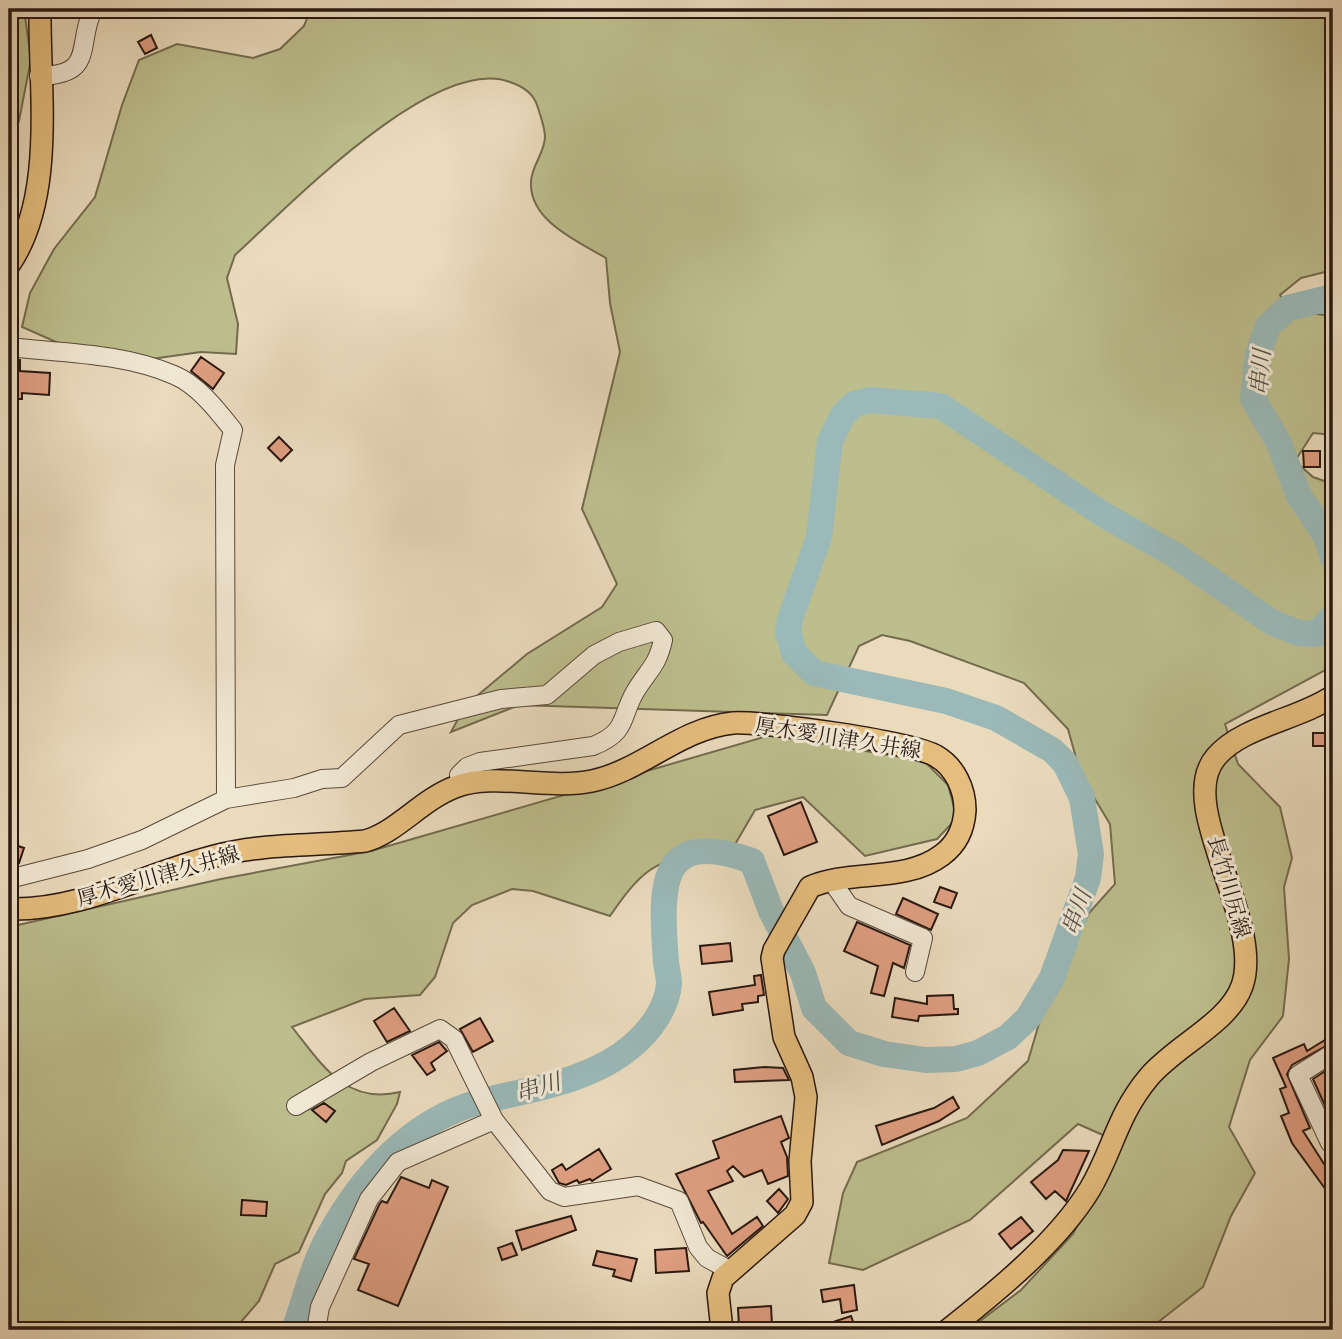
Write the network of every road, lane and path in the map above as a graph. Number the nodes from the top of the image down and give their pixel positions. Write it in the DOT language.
graph roads {
  1 [pos="40,9"];
  2 [pos="93,9"];
  3 [pos="39,76"];
  4 [pos="9,265"];
  5 [pos="9,347"];
  6 [pos="1333,696"];
  7 [pos="461,785"];
  8 [pos="226,799"];
  9 [pos="9,879"];
  10 [pos="831,880"];
  11 [pos="9,909"];
  12 [pos="915,972"];
  13 [pos="1333,1053"];
  14 [pos="296,1106"];
  15 [pos="494,1120"];
  16 [pos="1333,1142"];
  17 [pos="729,1270"];
  18 [pos="316,1330"];
  19 [pos="722,1330"];
  20 [pos="948,1330"];
  1 -- 3 [label="main road"];
  2 -- 3 [label="street"];
  3 -- 4 [label="main road"];
  5 -- 8 [label="street"];
  6 -- 20 [label="main road, 長竹川尻線"];
  7 -- 8 [label="street"];
  7 -- 10 [label="main road, 厚木愛川津久井線"];
  7 -- 11 [label="main road, 厚木愛川津久井線"];
  8 -- 9 [label="street"];
  10 -- 12 [label="street"];
  10 -- 17 [label="main road, 厚木愛川津久井線"];
  13 -- 16 [label="street"];
  14 -- 15 [label="street"];
  15 -- 17 [label="street"];
  15 -- 18 [label="street"];
  17 -- 19 [label="main road"];
}
